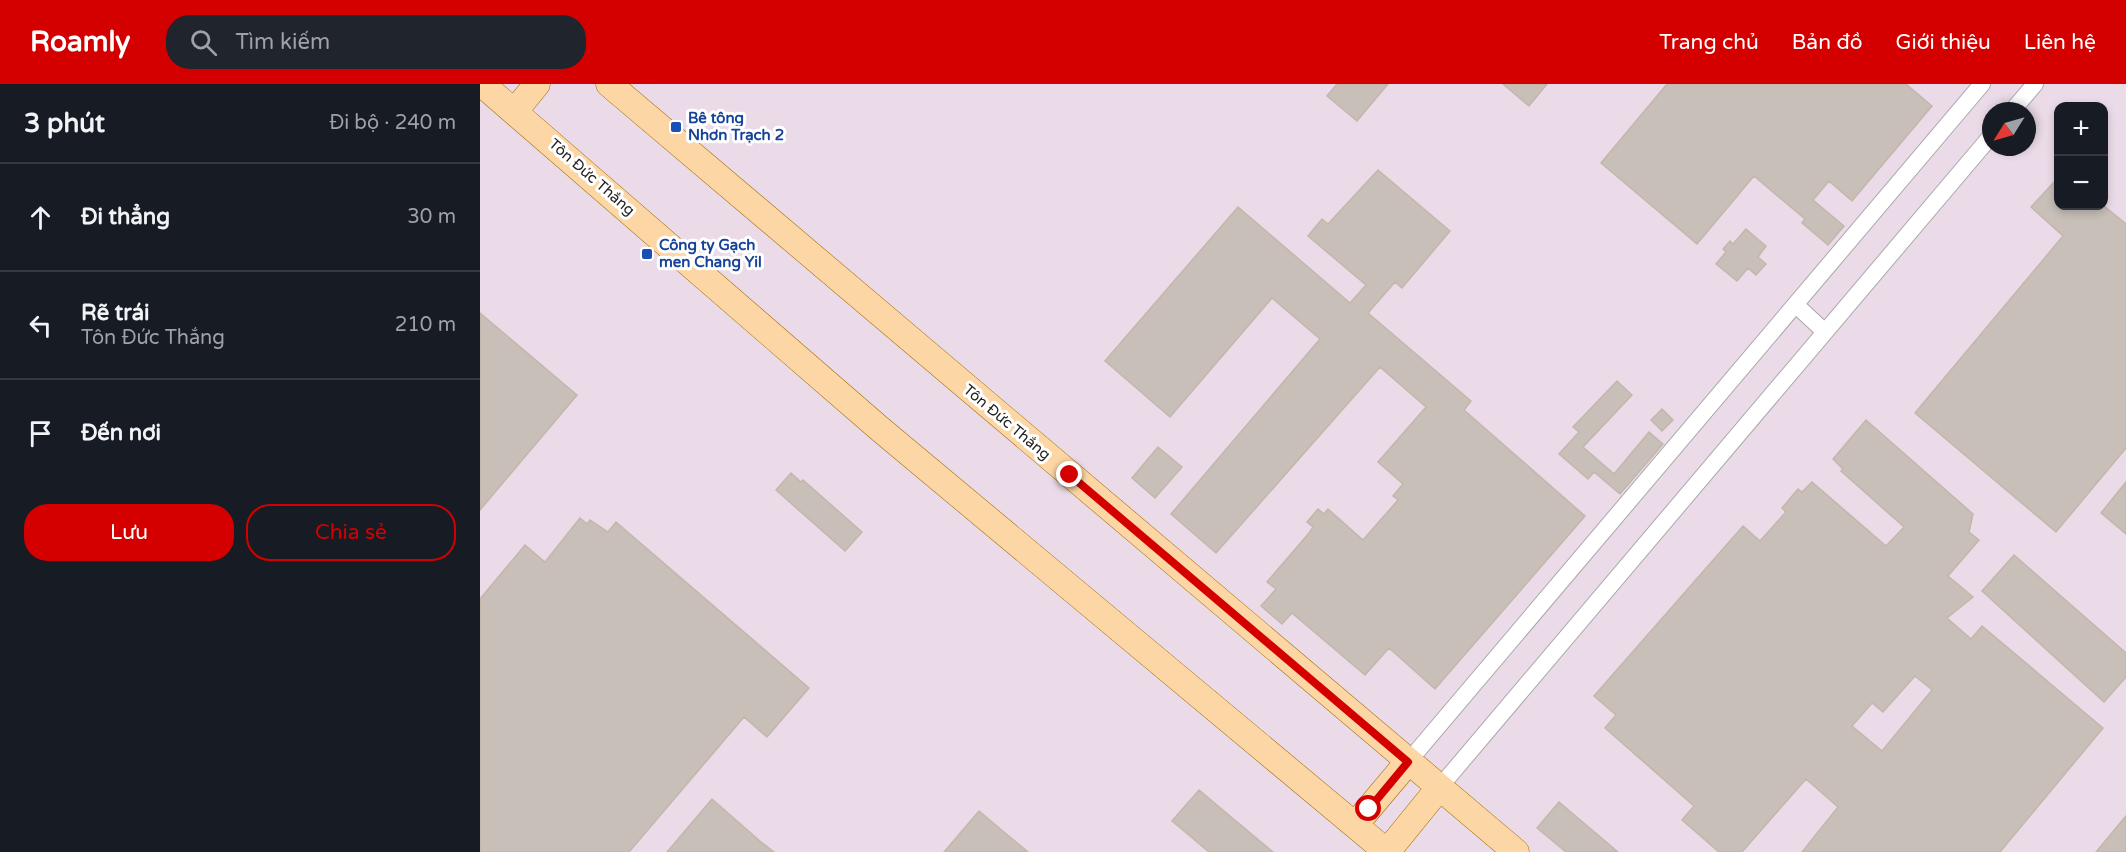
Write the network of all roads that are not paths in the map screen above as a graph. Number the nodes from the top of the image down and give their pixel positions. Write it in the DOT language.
graph roads {
  1 [pos="482,84"];
  2 [pos="537,84"];
  3 [pos="609,84"];
  4 [pos="1982,84"];
  5 [pos="2035,84"];
  6 [pos="2020,102"];
  7 [pos="515,111"];
  8 [pos="1982,147"];
  9 [pos="1796,305"];
  10 [pos="1825,332"];
  11 [pos="1408,762"];
  12 [pos="1439,788"];
  13 [pos="1355,825"];
  14 [pos="1387,852"];
  15 [pos="1516,852"];
  1 -- 7 [label="main road, Tôn Đức Thắng"];
  2 -- 7 [label="main road"];
  3 -- 11 [label="main road, Tôn Đức Thắng"];
  4 -- 9 [label="street"];
  5 -- 6 [label="street"];
  7 -- 13 [label="main road, Tôn Đức Thắng"];
  8 -- 10 [label="street"];
  9 -- 10 [label="street"];
  9 -- 11 [label="street"];
  10 -- 12 [label="street"];
  11 -- 12 [label="main road, Tôn Đức Thắng"];
  11 -- 13 [label="main road"];
  12 -- 14 [label="main road"];
  12 -- 15 [label="main road, Tôn Đức Thắng"];
  13 -- 14 [label="main road, Tôn Đức Thắng"];
}
